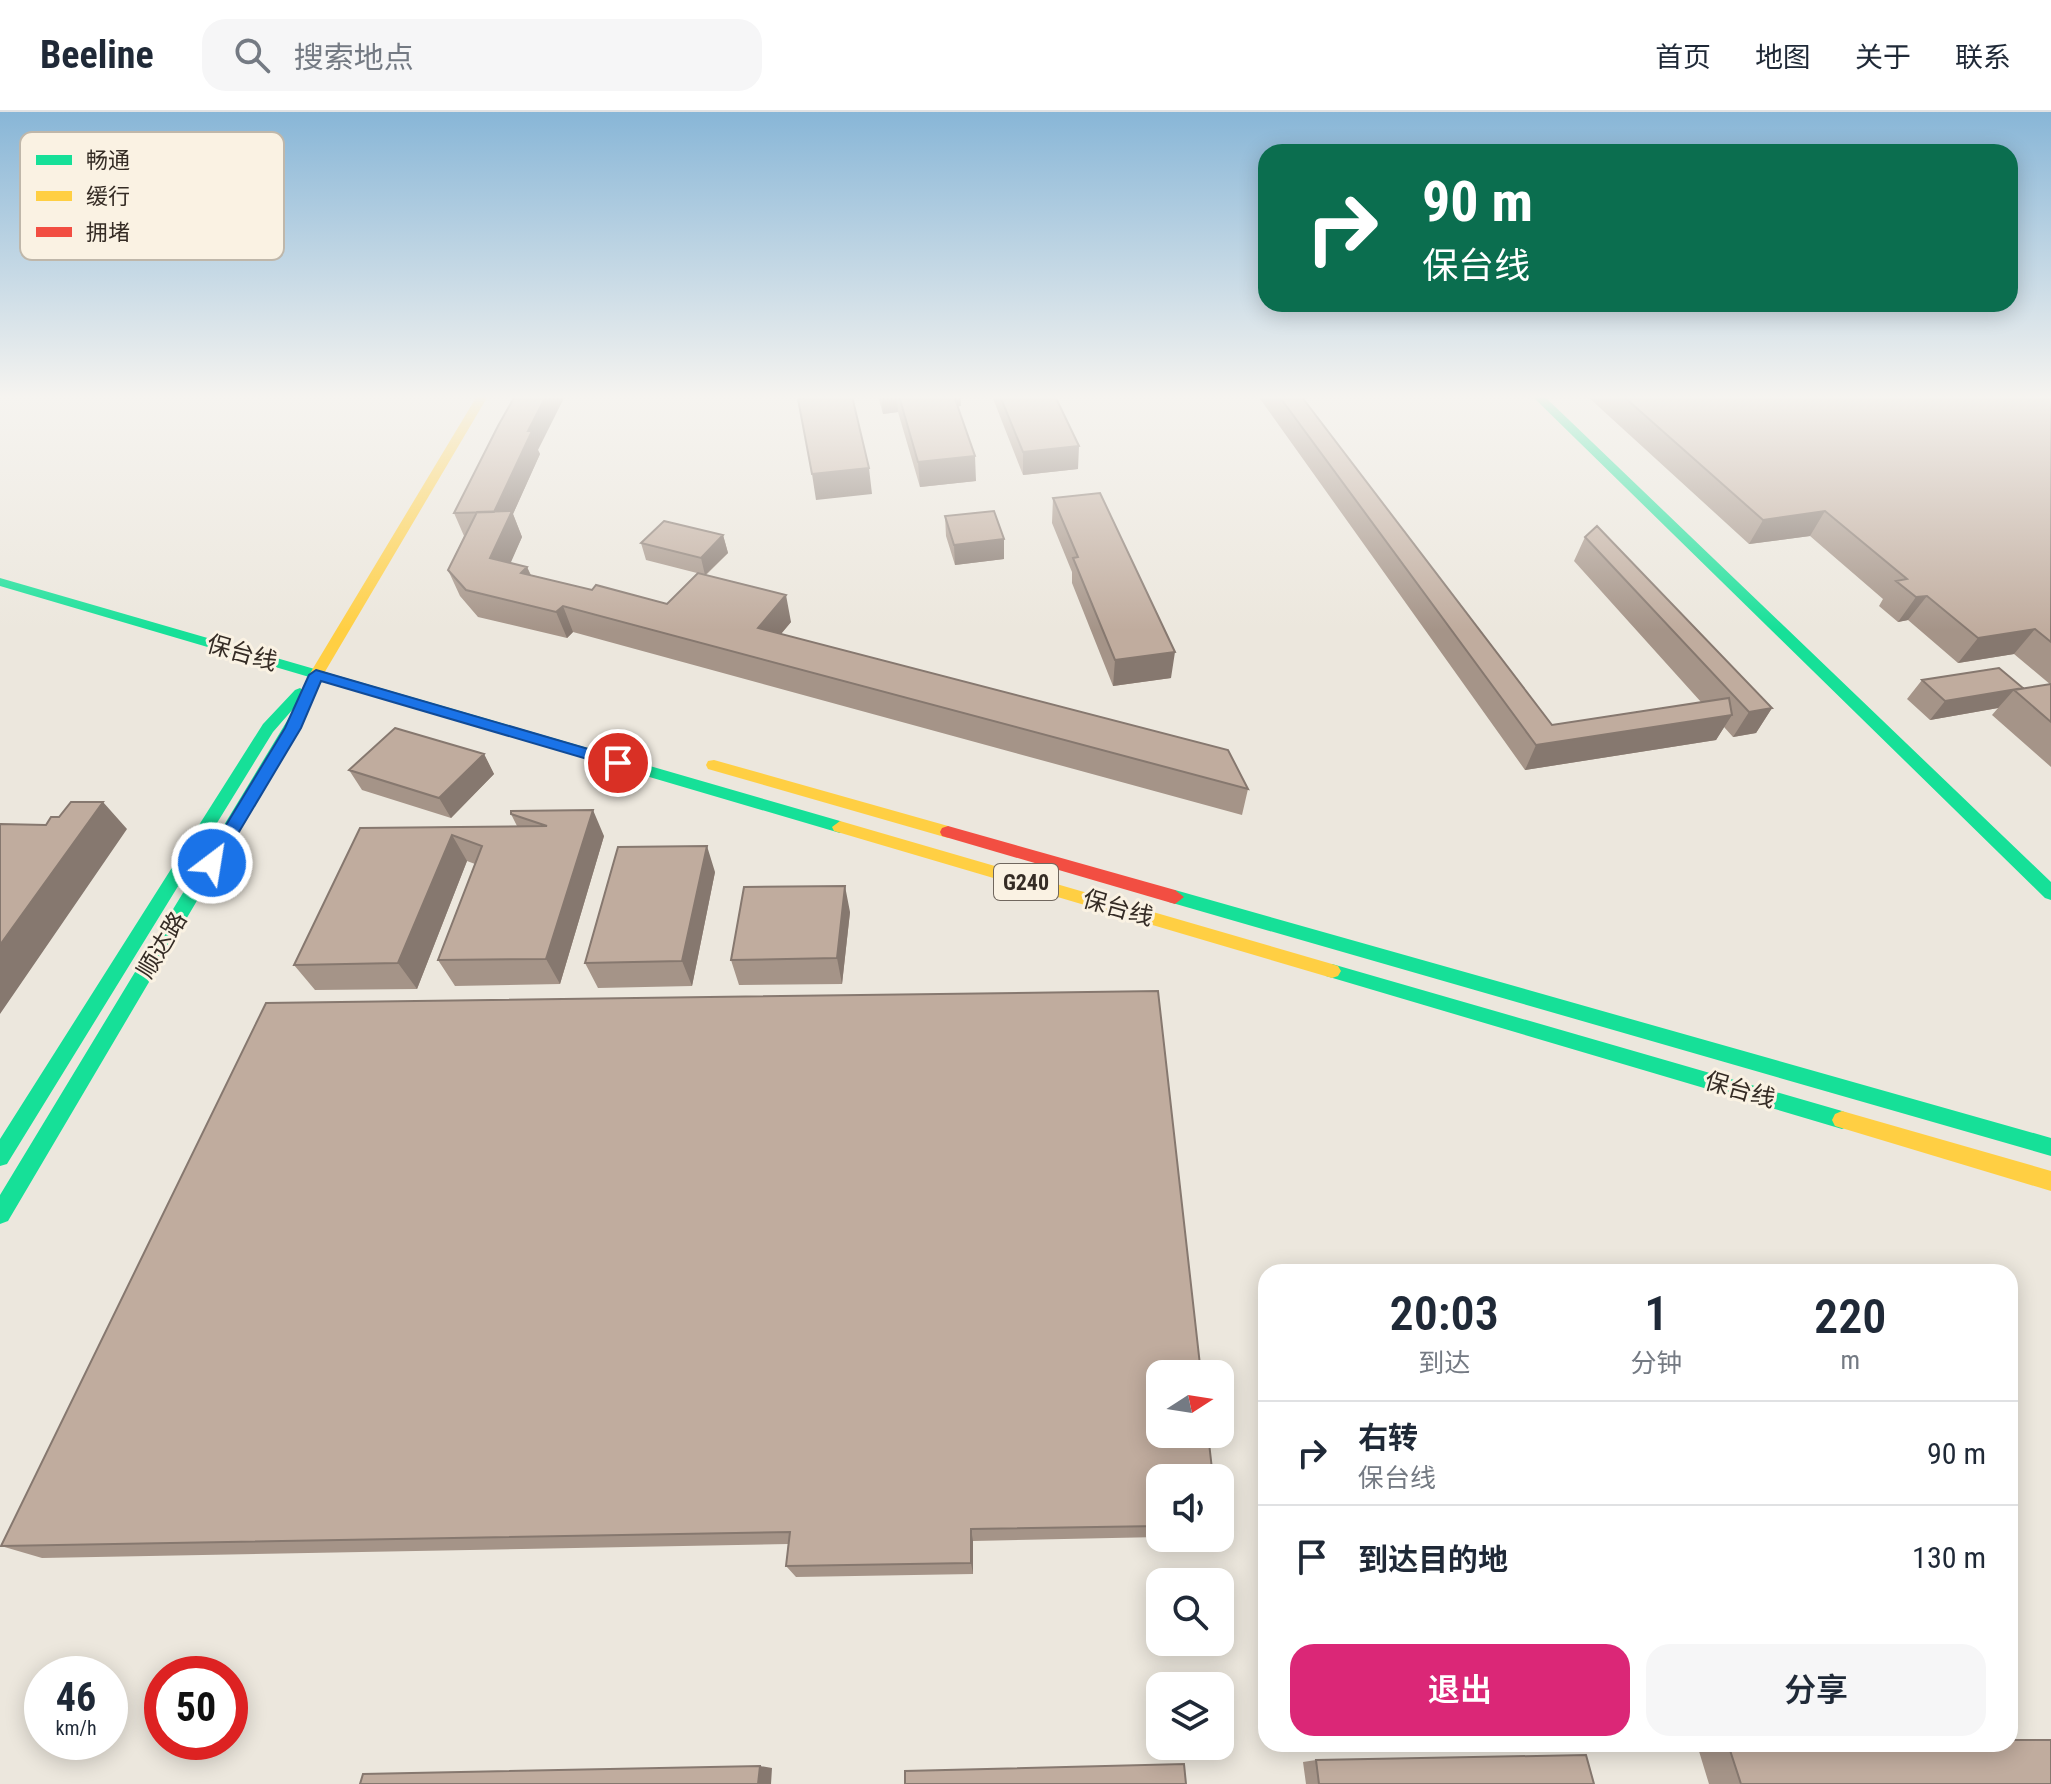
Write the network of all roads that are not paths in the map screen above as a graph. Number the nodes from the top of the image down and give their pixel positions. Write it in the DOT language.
graph roads {
  1 [pos="436,474"];
  2 [pos="1618,474"];
  3 [pos="0,582"];
  4 [pos="316,675"];
  5 [pos="696,759"];
  6 [pos="2051,893"];
  7 [pos="2051,1147"];
  8 [pos="0,1157"];
  9 [pos="2051,1181"];
  10 [pos="0,1214"];
  1 -- 4 [label="main road"];
  2 -- 6 [label="main road"];
  3 -- 4 [label="main road, 保台线 / G240"];
  4 -- 8 [label="main road, 顺达路"];
  4 -- 9 [label="main road, 保台线 / G240"];
  4 -- 10 [label="main road, 顺达路"];
  5 -- 7 [label="main road, 保台线 / G240"];
}
